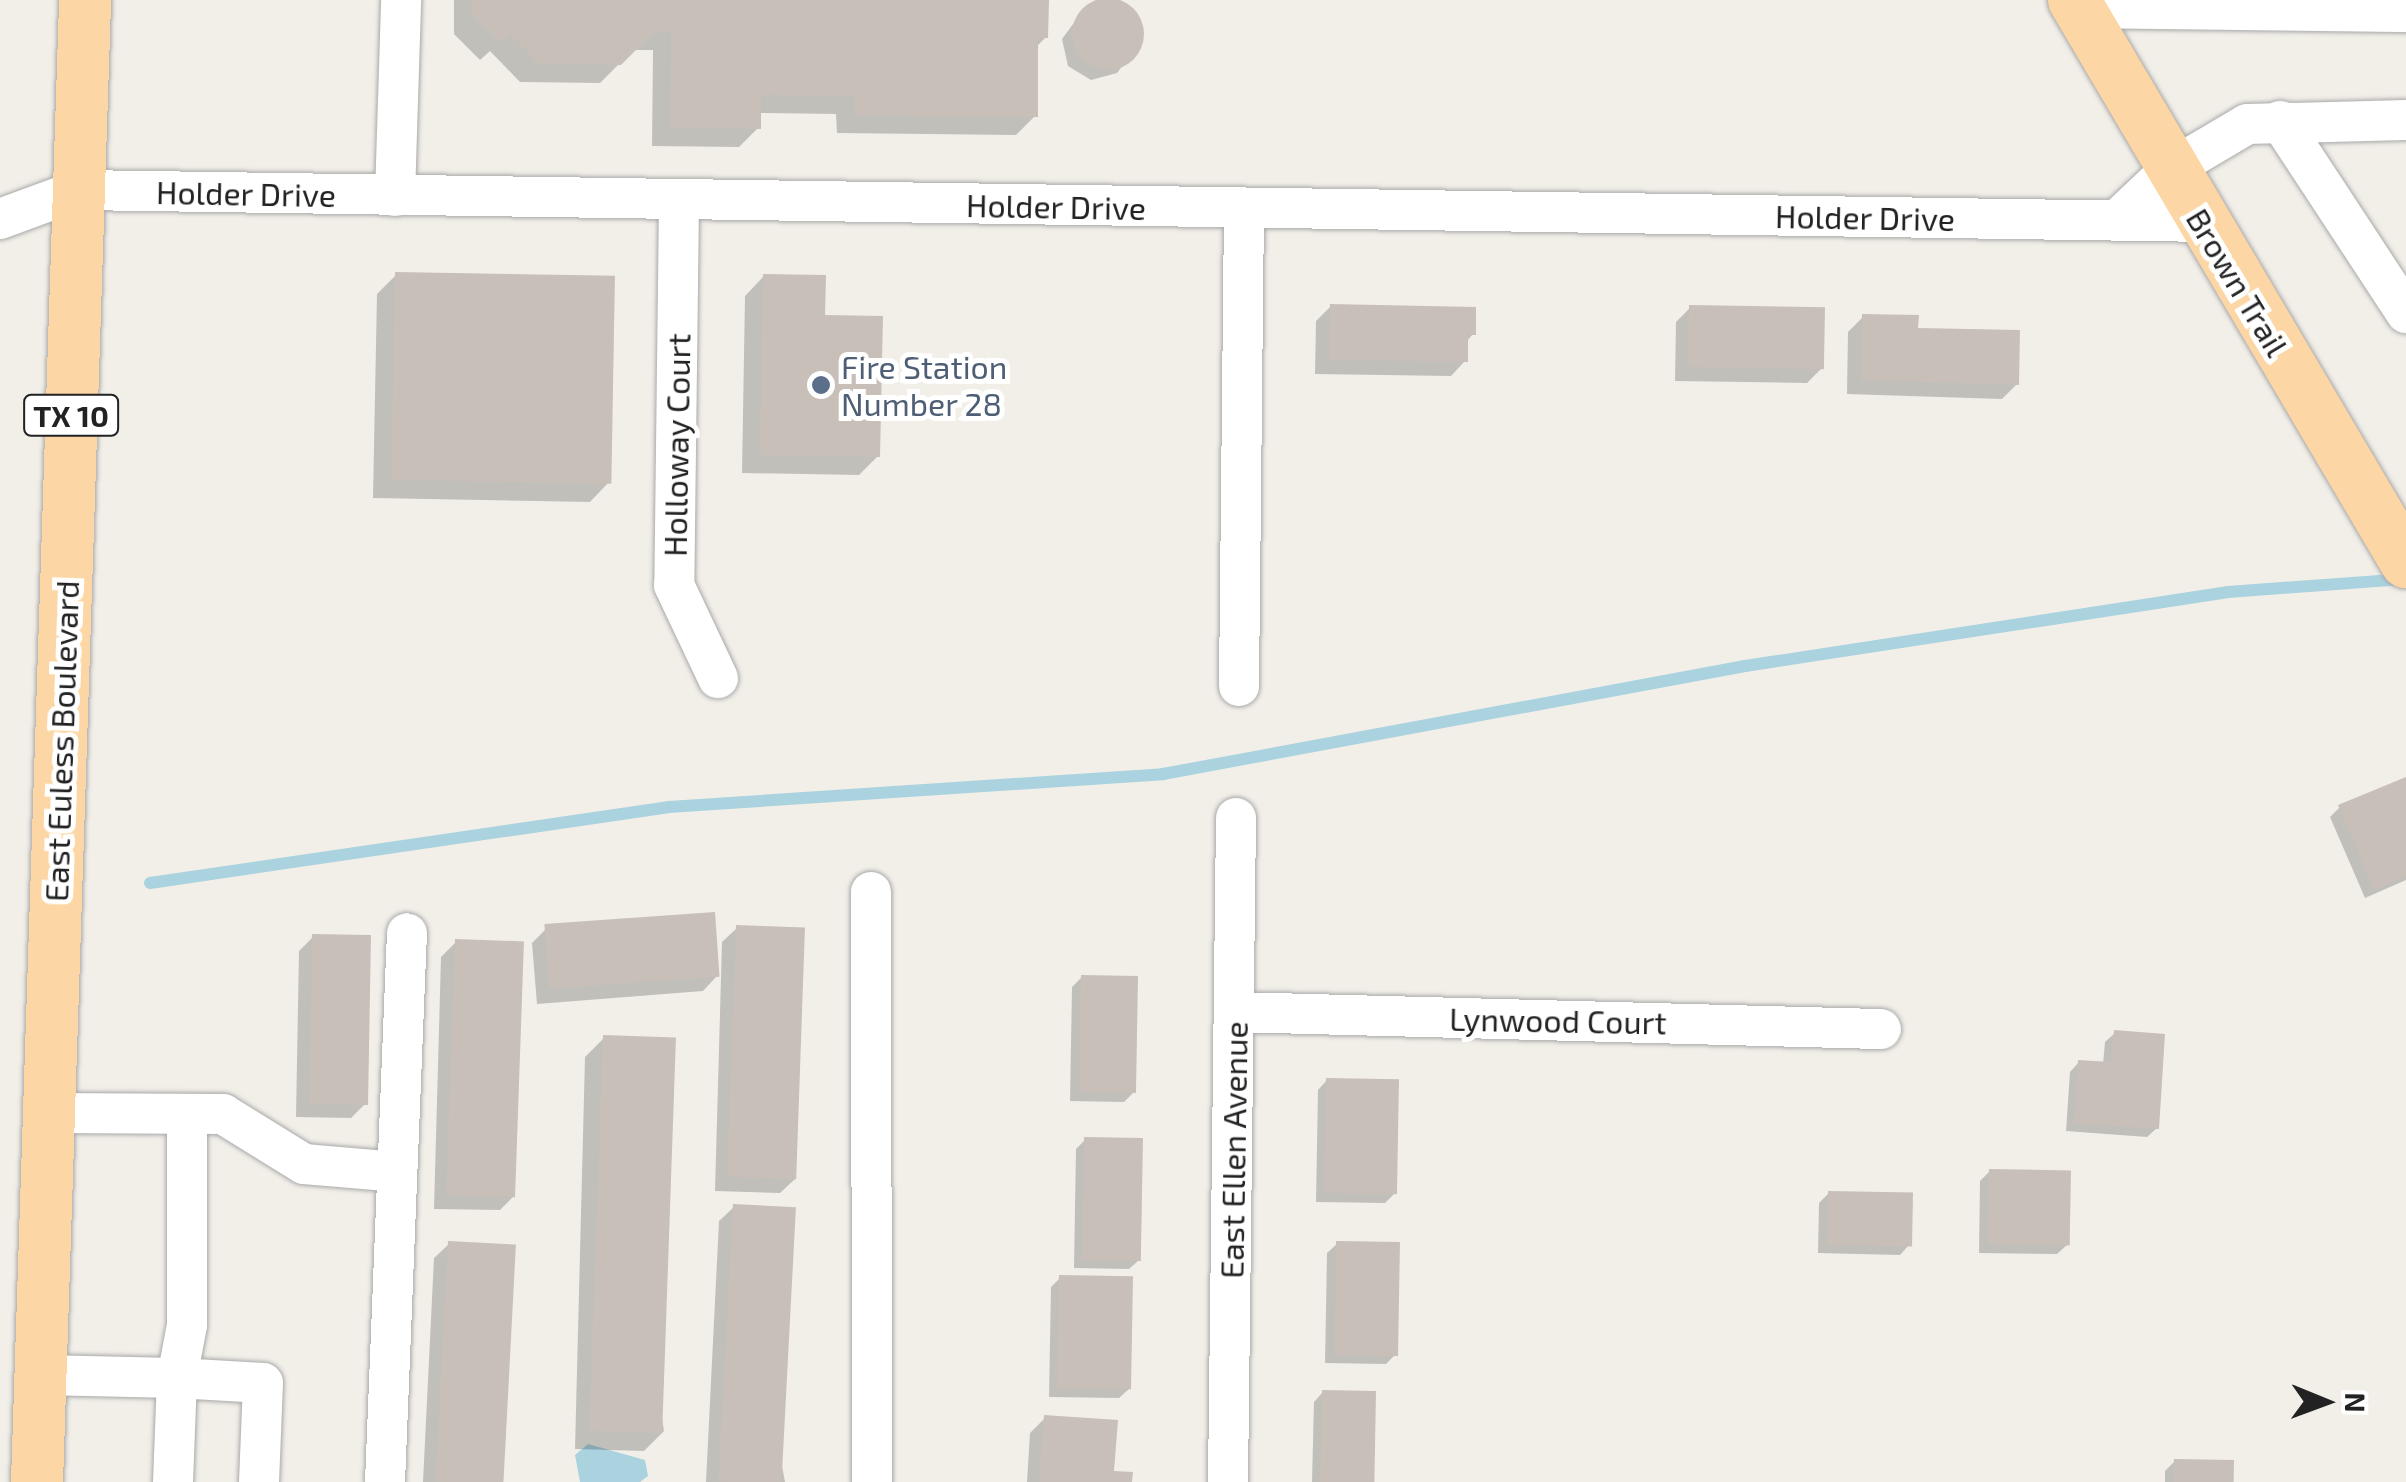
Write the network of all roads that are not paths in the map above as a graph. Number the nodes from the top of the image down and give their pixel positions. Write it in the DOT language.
graph roads {
  1 [pos="85,0"];
  2 [pos="401,0"];
  3 [pos="2077,4"];
  4 [pos="2366,6"];
  5 [pos="2406,12"];
  6 [pos="2406,120"];
  7 [pos="2280,121"];
  8 [pos="2171,169"];
  9 [pos="79,190"];
  10 [pos="395,196"];
  11 [pos="679,202"];
  12 [pos="1244,209"];
  13 [pos="0,218"];
  14 [pos="2116,220"];
  15 [pos="2202,222"];
  16 [pos="2406,313"];
  17 [pos="2402,555"];
  18 [pos="718,678"];
  19 [pos="1239,686"];
  20 [pos="1236,818"];
  21 [pos="872,892"];
  22 [pos="407,934"];
  23 [pos="1234,1012"];
  24 [pos="1882,1028"];
  25 [pos="49,1114"];
  26 [pos="187,1114"];
  27 [pos="397,1172"];
  28 [pos="40,1375"];
  29 [pos="177,1378"];
  30 [pos="37,1482"];
  31 [pos="173,1482"];
  32 [pos="260,1482"];
  33 [pos="384,1482"];
  34 [pos="872,1482"];
  35 [pos="1228,1482"];
  1 -- 9 [label="main road, East Euless Boulevard / TX 10"];
  2 -- 10 [label="street"];
  3 -- 4 [label="street"];
  3 -- 8 [label="main road, Brown Trail"];
  4 -- 5 [label="street"];
  6 -- 7 [label="street"];
  7 -- 8 [label="street"];
  7 -- 16 [label="street"];
  8 -- 14 [label="street"];
  8 -- 15 [label="main road, Brown Trail"];
  9 -- 10 [label="street, Holder Drive"];
  9 -- 13 [label="street, Holder Drive"];
  9 -- 25 [label="main road, East Euless Boulevard / TX 10"];
  10 -- 11 [label="street, Holder Drive"];
  11 -- 12 [label="street, Holder Drive"];
  11 -- 18 [label="street, Holloway Court"];
  12 -- 14 [label="street, Holder Drive"];
  12 -- 19 [label="street"];
  14 -- 15 [label="street, Holder Drive"];
  15 -- 17 [label="main road, Brown Trail"];
  20 -- 23 [label="street, East Ellen Avenue"];
  21 -- 34 [label="street"];
  22 -- 27 [label="street"];
  23 -- 24 [label="street, Lynwood Court"];
  23 -- 35 [label="street, East Ellen Avenue"];
  25 -- 26 [label="street"];
  25 -- 28 [label="main road, East Euless Boulevard / TX 10"];
  26 -- 27 [label="street"];
  26 -- 29 [label="street"];
  27 -- 33 [label="street"];
  28 -- 29 [label="street"];
  28 -- 30 [label="main road, East Euless Boulevard / TX 10"];
  29 -- 31 [label="street"];
  29 -- 32 [label="street"];
}
